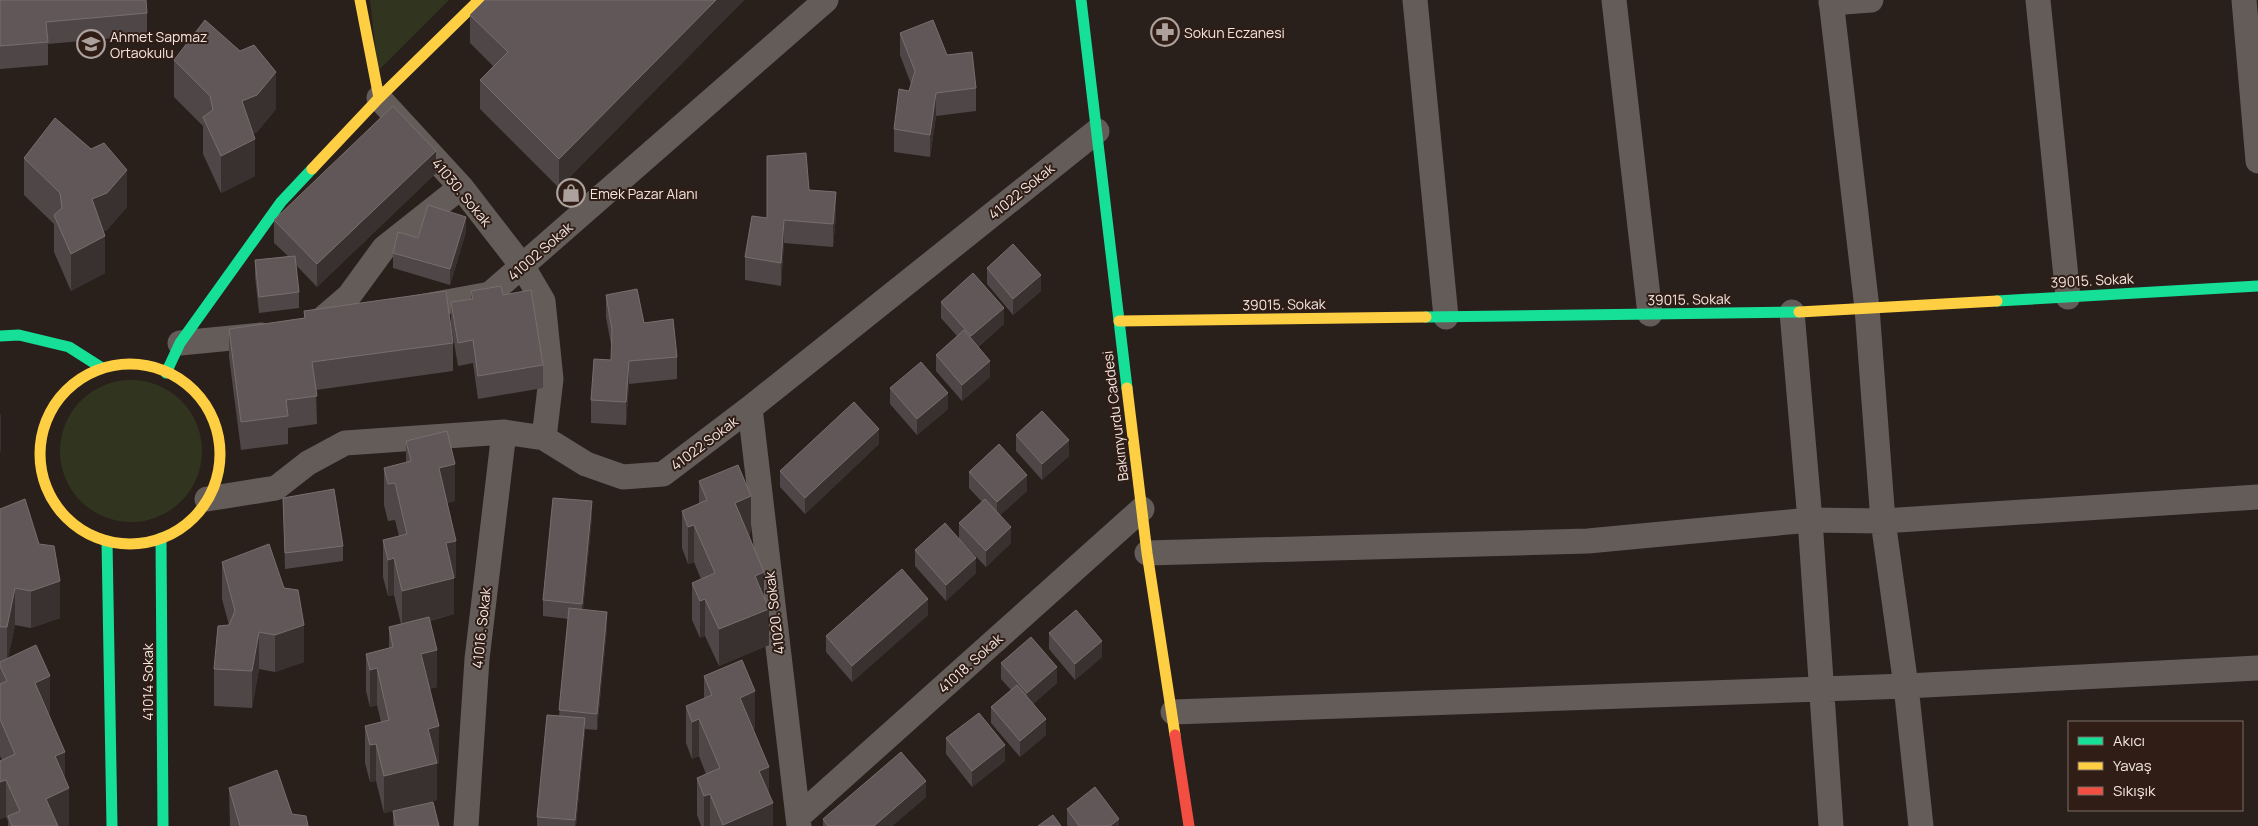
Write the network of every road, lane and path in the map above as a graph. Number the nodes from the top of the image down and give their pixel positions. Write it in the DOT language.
graph roads {
  1 [pos="360,0"];
  2 [pos="479,0"];
  3 [pos="826,0"];
  4 [pos="1080,0"];
  5 [pos="1415,0"];
  6 [pos="1614,0"];
  7 [pos="1871,0"];
  8 [pos="2038,0"];
  9 [pos="2244,0"];
  10 [pos="1831,1"];
  11 [pos="379,98"];
  12 [pos="1097,131"];
  13 [pos="2258,161"];
  14 [pos="461,187"];
  15 [pos="523,267"];
  16 [pos="2258,286"];
  17 [pos="2068,297"];
  18 [pos="1867,308"];
  19 [pos="392,312"];
  20 [pos="1792,312"];
  21 [pos="1650,314"];
  22 [pos="363,317"];
  23 [pos="1446,317"];
  24 [pos="1119,321"];
  25 [pos="297,329"];
  26 [pos="0,336"];
  27 [pos="180,343"];
  28 [pos="102,368"];
  29 [pos="166,373"];
  30 [pos="750,408"];
  31 [pos="504,432"];
  32 [pos="544,438"];
  33 [pos="2258,497"];
  34 [pos="208,499"];
  35 [pos="1142,509"];
  36 [pos="1810,520"];
  37 [pos="1883,521"];
  38 [pos="161,538"];
  39 [pos="107,541"];
  40 [pos="1147,553"];
  41 [pos="2258,668"];
  42 [pos="1906,686"];
  43 [pos="1820,689"];
  44 [pos="1173,712"];
  45 [pos="799,822"];
  46 [pos="112,826"];
  47 [pos="163,826"];
  48 [pos="466,826"];
  49 [pos="1190,826"];
  50 [pos="1831,826"];
  51 [pos="1921,826"];
  1 -- 11 [label="street"];
  2 -- 11 [label="street"];
  3 -- 15 [label="street, 41002 Sokak"];
  4 -- 12 [label="street, Bakımyurdu Caddesi"];
  5 -- 23 [label="street"];
  6 -- 21 [label="street"];
  7 -- 10 [label="street"];
  8 -- 17 [label="street"];
  9 -- 13 [label="street"];
  10 -- 18 [label="street"];
  11 -- 14 [label="street, 41030. Sokak"];
  11 -- 27 [label="street"];
  12 -- 24 [label="street, Bakımyurdu Caddesi"];
  12 -- 30 [label="street, 41022 Sokak"];
  14 -- 15 [label="street, 41030. Sokak"];
  14 -- 25 [label="street"];
  15 -- 19 [label="street, 41002 Sokak"];
  15 -- 32 [label="street, 41030. Sokak"];
  16 -- 17 [label="street, 39015. Sokak"];
  17 -- 18 [label="street, 39015. Sokak"];
  18 -- 20 [label="street, 39015. Sokak"];
  18 -- 37 [label="street"];
  20 -- 21 [label="street, 39015. Sokak"];
  20 -- 36 [label="street"];
  21 -- 23 [label="street, 39015. Sokak"];
  22 -- 25 [label="street"];
  23 -- 24 [label="street, 39015. Sokak"];
  24 -- 35 [label="street, Bakımyurdu Caddesi"];
  25 -- 27 [label="street"];
  26 -- 28 [label="street"];
  27 -- 29 [label="street"];
  28 -- 29 [label="street"];
  28 -- 39 [label="street"];
  29 -- 34 [label="street"];
  30 -- 32 [label="street, 41022 Sokak"];
  30 -- 45 [label="street, 41020. Sokak"];
  31 -- 32 [label="street, 41022 Sokak"];
  31 -- 34 [label="street, 41022 Sokak"];
  31 -- 48 [label="street, 41016. Sokak"];
  33 -- 37 [label="street"];
  34 -- 38 [label="street"];
  35 -- 40 [label="street, Bakımyurdu Caddesi"];
  35 -- 45 [label="street, 41018. Sokak"];
  36 -- 37 [label="street"];
  36 -- 40 [label="street"];
  36 -- 43 [label="street"];
  37 -- 42 [label="street"];
  38 -- 39 [label="street"];
  38 -- 47 [label="street, 41014 Sokak"];
  39 -- 46 [label="street"];
  40 -- 44 [label="street, Bakımyurdu Caddesi"];
  41 -- 42 [label="street"];
  42 -- 43 [label="street"];
  42 -- 51 [label="street"];
  43 -- 44 [label="street"];
  43 -- 50 [label="street"];
  44 -- 49 [label="street, Bakımyurdu Caddesi"];
}
